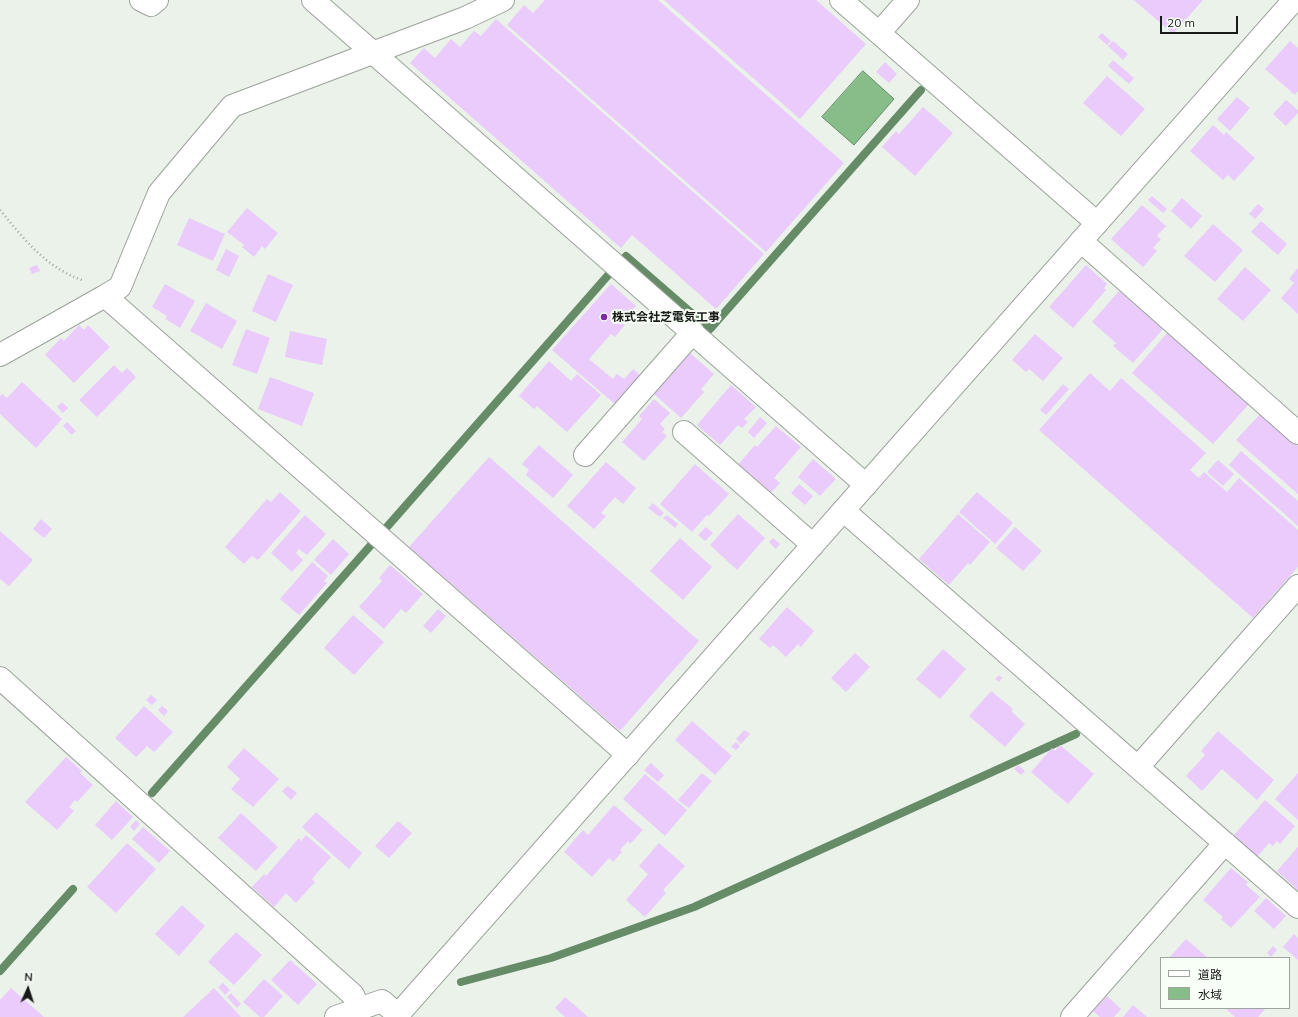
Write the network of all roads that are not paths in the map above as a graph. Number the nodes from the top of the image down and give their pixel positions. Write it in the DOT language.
graph roads {
  1 [pos="141,0"];
  2 [pos="157,0"];
  3 [pos="313,0"];
  4 [pos="503,0"];
  5 [pos="842,0"];
  6 [pos="908,0"];
  7 [pos="1294,0"];
  8 [pos="879,33"];
  9 [pos="373,53"];
  10 [pos="1097,223"];
  11 [pos="1081,241"];
  12 [pos="105,296"];
  13 [pos="693,332"];
  14 [pos="0,355"];
  15 [pos="684,432"];
  16 [pos="1298,433"];
  17 [pos="585,455"];
  18 [pos="866,484"];
  19 [pos="844,511"];
  20 [pos="813,545"];
  21 [pos="1298,586"];
  22 [pos="0,678"];
  23 [pos="628,755"];
  24 [pos="1138,767"];
  25 [pos="1225,843"];
  26 [pos="1298,907"];
  27 [pos="359,1009"];
  28 [pos="397,1016"];
  29 [pos="336,1017"];
  30 [pos="1072,1017"];
  1 -- 2 [label="street"];
  3 -- 9 [label="street"];
  4 -- 9 [label="street"];
  5 -- 8 [label="street"];
  6 -- 8 [label="street"];
  7 -- 10 [label="street"];
  8 -- 10 [label="street"];
  9 -- 12 [label="street"];
  9 -- 13 [label="street"];
  10 -- 11 [label="street"];
  11 -- 16 [label="street"];
  11 -- 18 [label="street"];
  12 -- 14 [label="street"];
  12 -- 23 [label="street"];
  13 -- 17 [label="street"];
  13 -- 18 [label="street"];
  15 -- 20 [label="street"];
  18 -- 19 [label="street"];
  19 -- 20 [label="street"];
  19 -- 24 [label="street"];
  20 -- 23 [label="street"];
  21 -- 24 [label="street"];
  22 -- 27 [label="street"];
  23 -- 28 [label="street"];
  24 -- 25 [label="street"];
  25 -- 26 [label="street"];
  25 -- 30 [label="street"];
  27 -- 28 [label="street"];
  27 -- 29 [label="street"];
}
